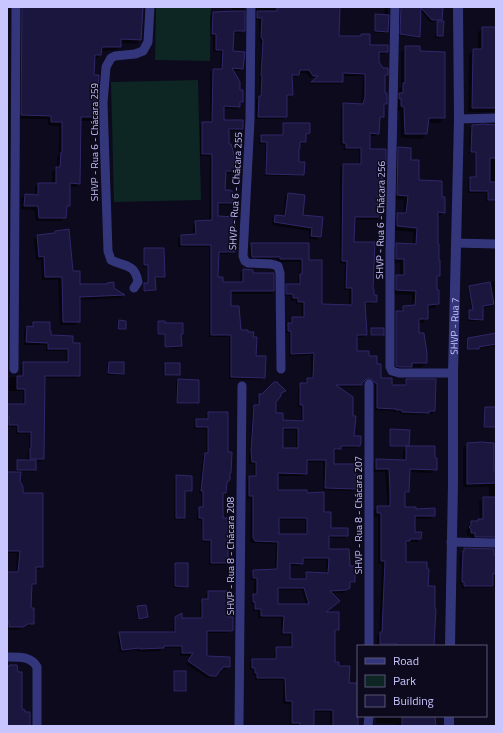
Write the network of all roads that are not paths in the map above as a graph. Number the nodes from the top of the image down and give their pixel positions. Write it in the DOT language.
graph roads {
  1 [pos="16,7"];
  2 [pos="150,7"];
  3 [pos="251,7"];
  4 [pos="395,7"];
  5 [pos="458,7"];
  6 [pos="496,118"];
  7 [pos="459,119"];
  8 [pos="456,243"];
  9 [pos="496,244"];
  10 [pos="134,288"];
  11 [pos="14,369"];
  12 [pos="281,369"];
  13 [pos="454,373"];
  14 [pos="369,384"];
  15 [pos="242,386"];
  16 [pos="451,542"];
  17 [pos="496,543"];
  18 [pos="369,645"];
  19 [pos="450,645"];
  20 [pos="7,657"];
  21 [pos="37,726"];
  22 [pos="239,726"];
  1 -- 11 [label="street"];
  2 -- 10 [label="street, SHVP - Rua 6 - Chácara 259"];
  3 -- 12 [label="street, SHVP - Rua 6 - Chácara 255"];
  4 -- 13 [label="street, SHVP - Rua 6 - Chácara 256"];
  5 -- 7 [label="street, SHVP - Rua 7"];
  6 -- 7 [label="street"];
  7 -- 8 [label="street, SHVP - Rua 7"];
  8 -- 9 [label="street"];
  8 -- 13 [label="street, SHVP - Rua 7"];
  13 -- 16 [label="street, SHVP - Rua 7"];
  14 -- 18 [label="street, SHVP - Rua 8 - Chácara 207"];
  15 -- 22 [label="street, SHVP - Rua 8 - Chácara 208"];
  16 -- 17 [label="street"];
  16 -- 19 [label="street, SHVP - Rua 7"];
  20 -- 21 [label="street"];
}
